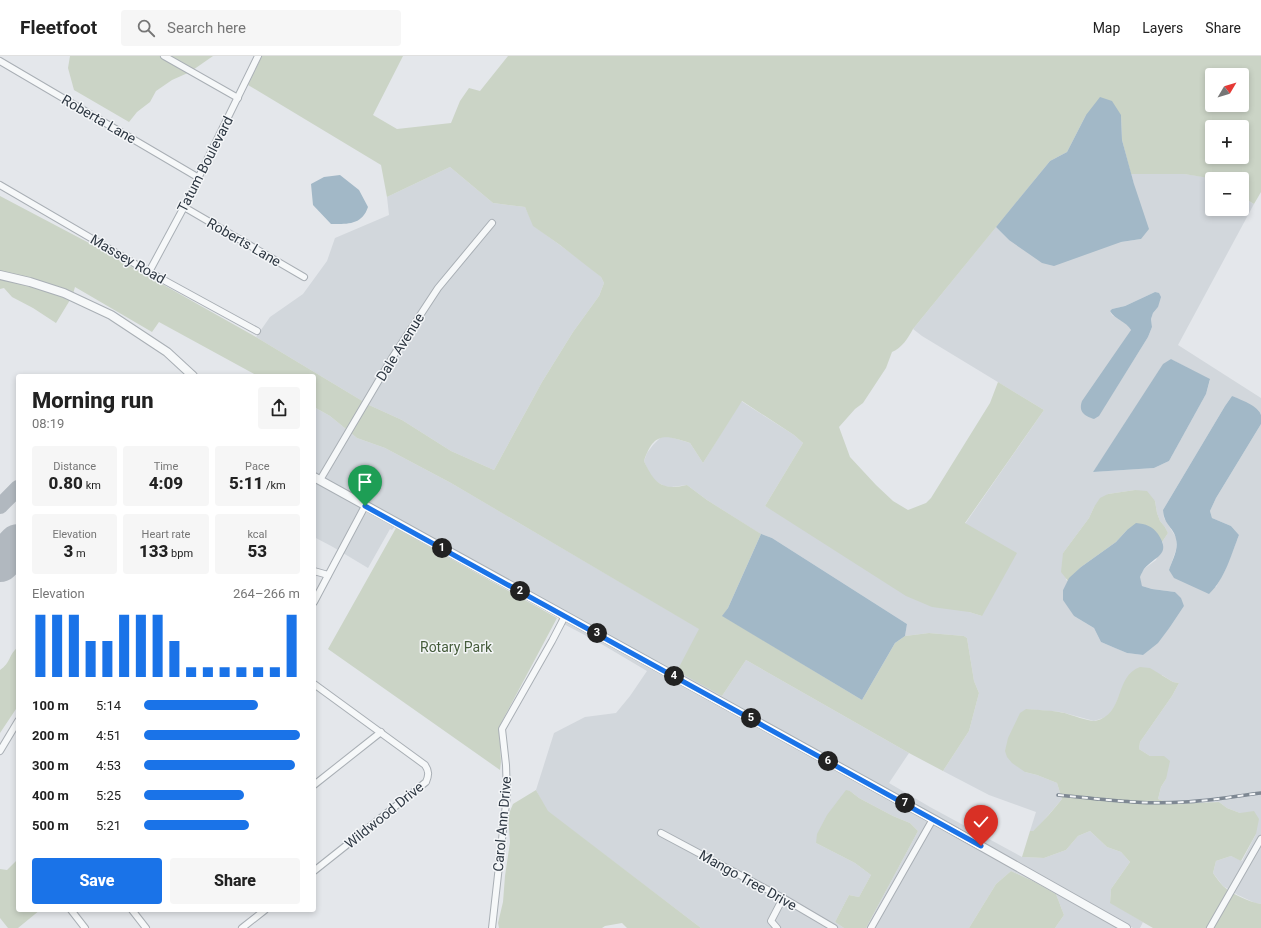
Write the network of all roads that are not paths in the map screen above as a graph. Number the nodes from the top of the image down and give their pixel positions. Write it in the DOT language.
graph roads {
  1 [pos="164,56"];
  2 [pos="258,56"];
  3 [pos="0,61"];
  4 [pos="238,98"];
  5 [pos="199,178"];
  6 [pos="0,185"];
  7 [pos="184,207"];
  8 [pos="492,224"];
  9 [pos="149,272"];
  10 [pos="0,275"];
  11 [pos="304,277"];
  12 [pos="257,331"];
  13 [pos="191,374"];
  14 [pos="317,479"];
  15 [pos="365,506"];
  16 [pos="316,572"];
  17 [pos="328,575"];
  18 [pos="316,598"];
  19 [pos="565,616"];
  20 [pos="316,685"];
  21 [pos="16,724"];
  22 [pos="381,732"];
  23 [pos="0,751"];
  24 [pos="316,783"];
  25 [pos="933,819"];
  26 [pos="661,833"];
  27 [pos="1261,839"];
  28 [pos="316,869"];
  29 [pos="783,898"];
  30 [pos="73,912"];
  31 [pos="134,912"];
  32 [pos="262,912"];
  33 [pos="85,928"];
  34 [pos="146,928"];
  35 [pos="242,928"];
  36 [pos="492,928"];
  37 [pos="777,928"];
  38 [pos="834,928"];
  39 [pos="871,928"];
  40 [pos="1126,928"];
  41 [pos="1210,928"];
  1 -- 4 [label="street"];
  2 -- 4 [label="street, Tatum Boulevard"];
  3 -- 5 [label="street, Roberta Lane"];
  4 -- 5 [label="street, Tatum Boulevard"];
  5 -- 7 [label="street, Tatum Boulevard"];
  6 -- 9 [label="street, Massey Road"];
  7 -- 9 [label="street, Tatum Boulevard"];
  7 -- 11 [label="street, Roberts Lane"];
  8 -- 14 [label="street, Dale Avenue"];
  9 -- 12 [label="street, Massey Road"];
  10 -- 13 [label="street"];
  14 -- 15 [label="street"];
  15 -- 17 [label="street"];
  15 -- 19 [label="street"];
  16 -- 17 [label="street"];
  17 -- 18 [label="street"];
  19 -- 25 [label="street"];
  19 -- 36 [label="street, Carol Ann Drive"];
  20 -- 22 [label="street, Wildwood Drive"];
  21 -- 23 [label="street"];
  22 -- 24 [label="street"];
  22 -- 28 [label="street, Wildwood Drive"];
  25 -- 39 [label="street"];
  25 -- 40 [label="street"];
  26 -- 29 [label="street, Mango Tree Drive"];
  27 -- 41 [label="street"];
  29 -- 37 [label="street"];
  29 -- 38 [label="street, Mango Tree Drive"];
  30 -- 33 [label="street"];
  31 -- 34 [label="street"];
  32 -- 35 [label="street"];
}
